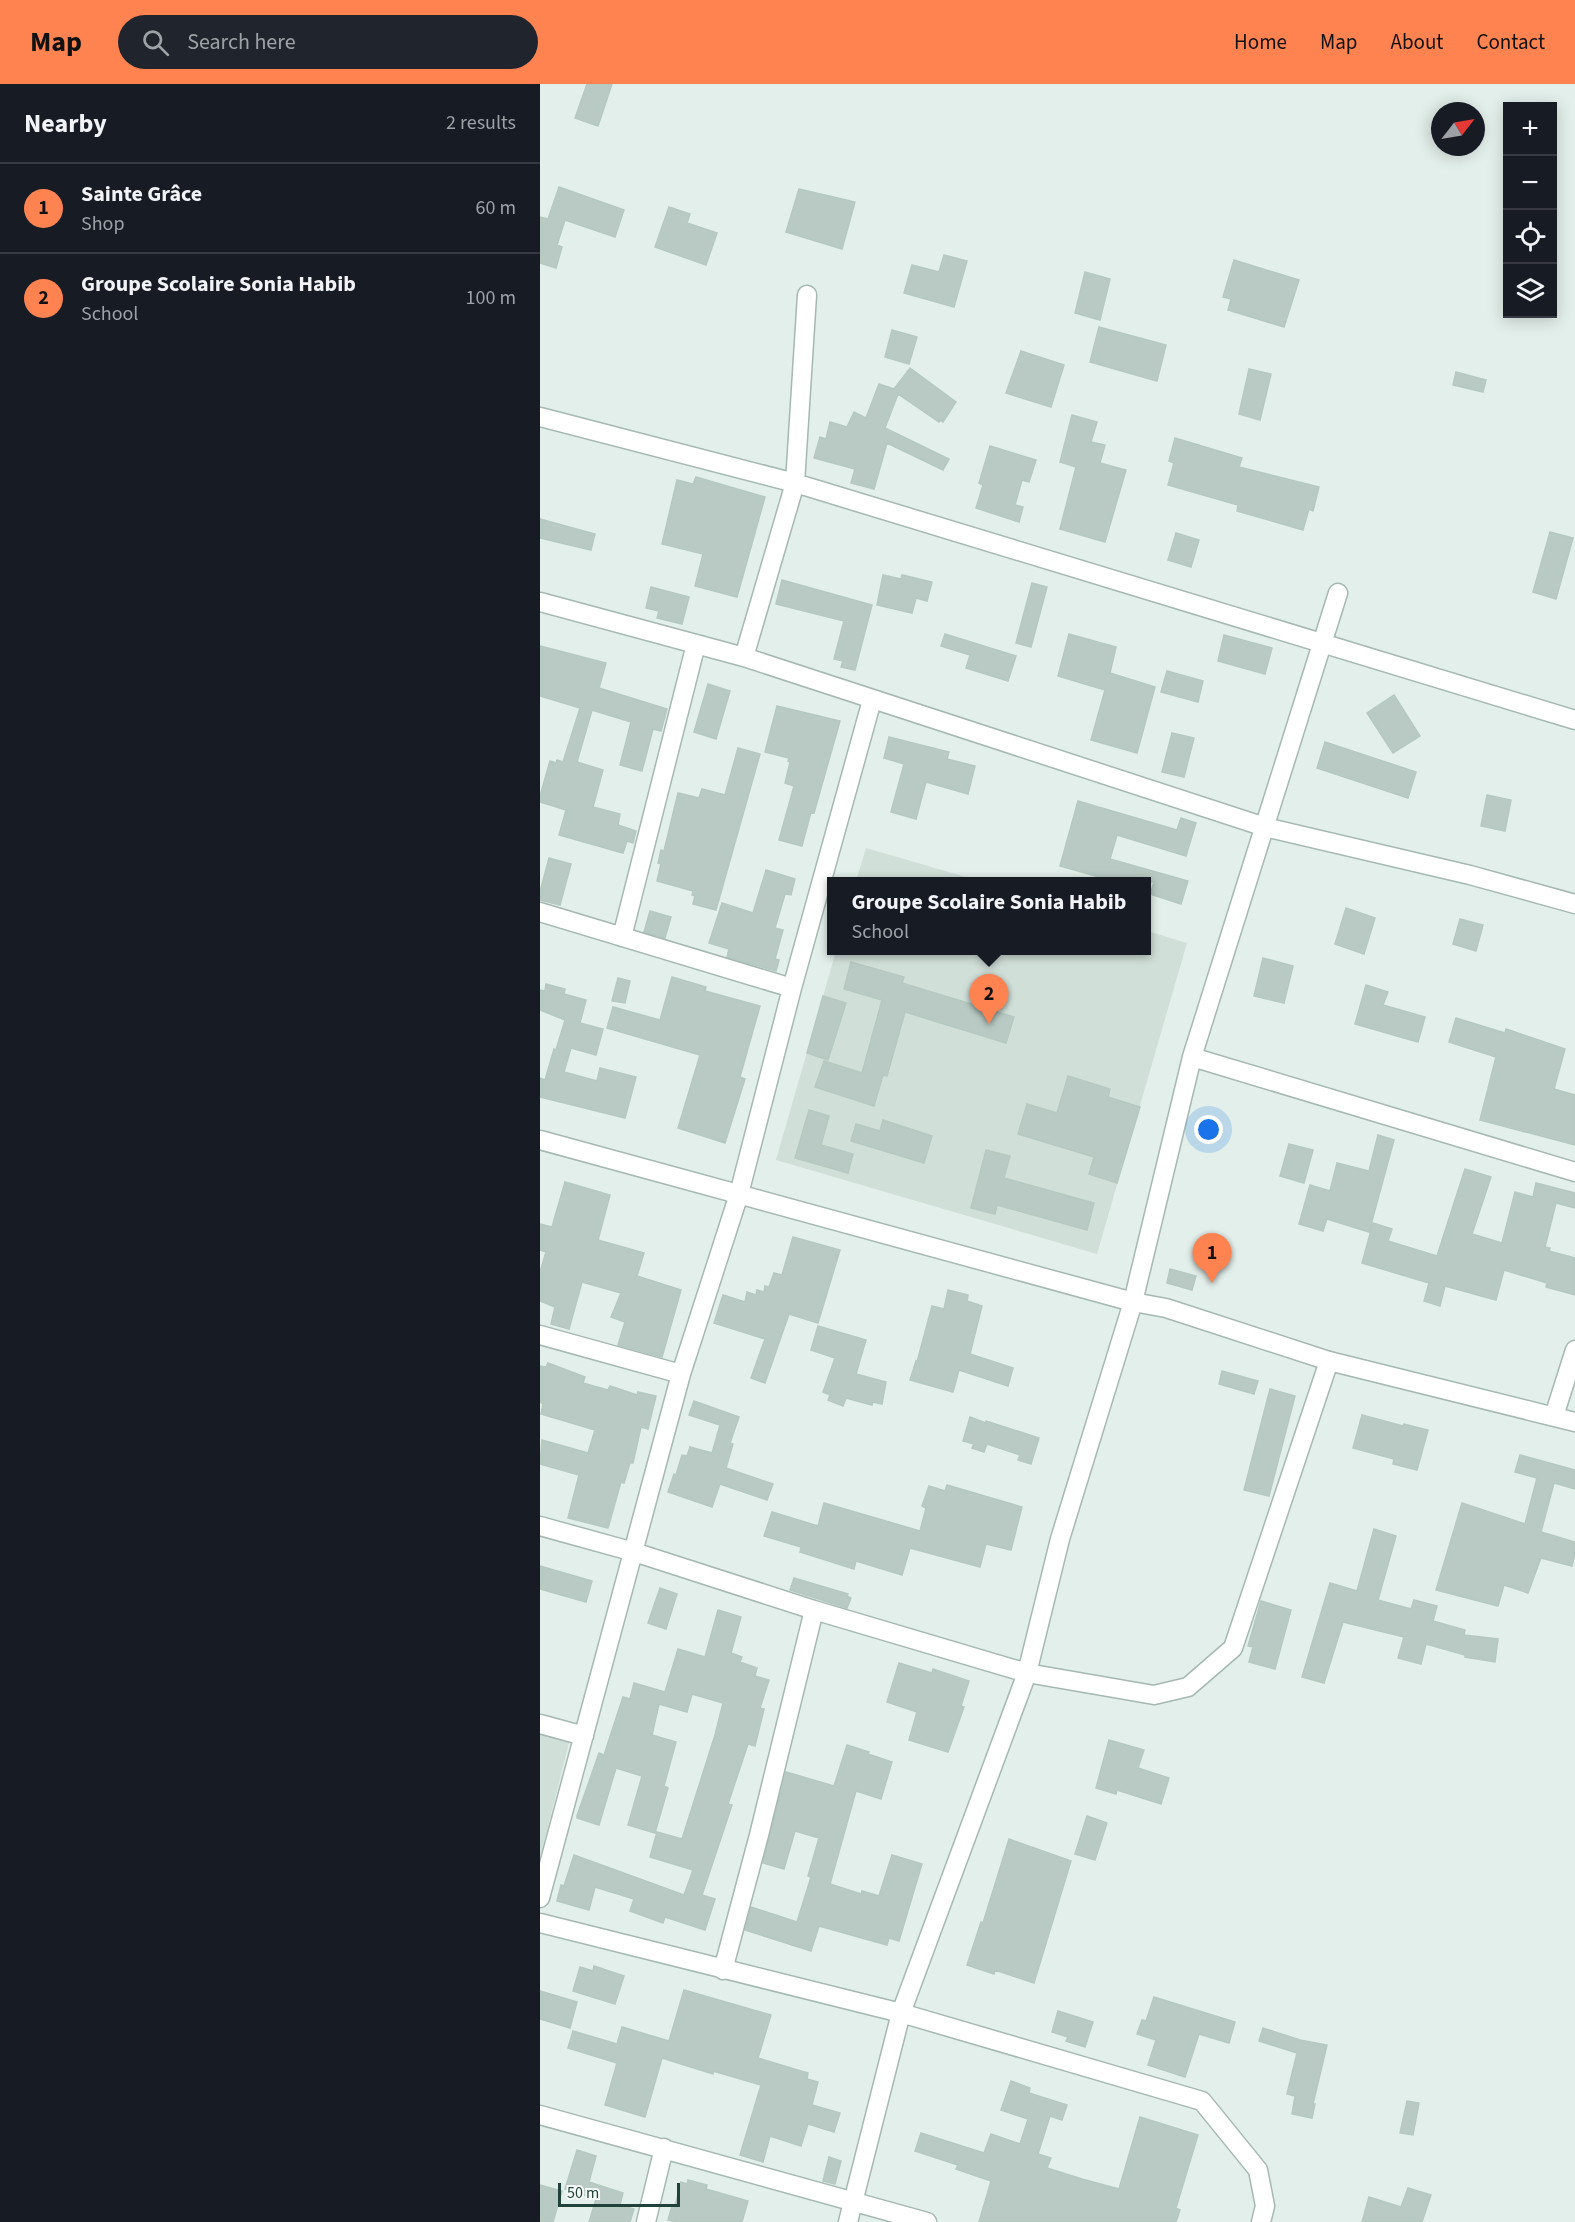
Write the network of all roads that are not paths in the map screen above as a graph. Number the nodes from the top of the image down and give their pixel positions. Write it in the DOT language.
graph roads {
  1 [pos="807,295"];
  2 [pos="540,417"];
  3 [pos="795,483"];
  4 [pos="1338,593"];
  5 [pos="540,602"];
  6 [pos="696,644"];
  7 [pos="1322,644"];
  8 [pos="744,657"];
  9 [pos="872,700"];
  10 [pos="1575,720"];
  11 [pos="1265,827"];
  12 [pos="1575,904"];
  13 [pos="540,912"];
  14 [pos="622,937"];
  15 [pos="792,988"];
  16 [pos="1192,1057"];
  17 [pos="540,1140"];
  18 [pos="1575,1172"];
  19 [pos="739,1194"];
  20 [pos="1133,1302"];
  21 [pos="540,1335"];
  22 [pos="1575,1350"];
  23 [pos="1329,1361"];
  24 [pos="681,1374"];
  25 [pos="1554,1416"];
  26 [pos="1575,1422"];
  27 [pos="540,1526"];
  28 [pos="634,1552"];
  29 [pos="814,1611"];
  30 [pos="1027,1673"];
  31 [pos="540,1724"];
  32 [pos="584,1736"];
  33 [pos="540,1898"];
  34 [pos="540,1923"];
  35 [pos="723,1970"];
  36 [pos="901,2013"];
  37 [pos="540,2115"];
  38 [pos="664,2148"];
  39 [pos="855,2200"];
  40 [pos="646,2222"];
  41 [pos="848,2222"];
  42 [pos="927,2222"];
  43 [pos="1261,2222"];
  1 -- 3 [label="street"];
  2 -- 3 [label="street"];
  3 -- 7 [label="street"];
  3 -- 8 [label="street"];
  4 -- 7 [label="street"];
  5 -- 6 [label="street"];
  6 -- 8 [label="street"];
  6 -- 14 [label="street"];
  7 -- 10 [label="street"];
  7 -- 11 [label="street"];
  8 -- 9 [label="street"];
  9 -- 11 [label="street"];
  9 -- 15 [label="street"];
  11 -- 12 [label="street"];
  11 -- 16 [label="street"];
  13 -- 14 [label="street"];
  14 -- 15 [label="street"];
  15 -- 19 [label="street"];
  16 -- 18 [label="street"];
  16 -- 20 [label="street"];
  17 -- 19 [label="street"];
  19 -- 20 [label="street"];
  19 -- 24 [label="street"];
  20 -- 23 [label="street"];
  20 -- 30 [label="street"];
  21 -- 24 [label="street"];
  22 -- 25 [label="street"];
  23 -- 25 [label="street"];
  23 -- 30 [label="street"];
  24 -- 28 [label="street"];
  25 -- 26 [label="street"];
  27 -- 28 [label="street"];
  28 -- 29 [label="street"];
  28 -- 32 [label="street"];
  29 -- 30 [label="street"];
  29 -- 35 [label="street"];
  30 -- 36 [label="street"];
  31 -- 32 [label="street"];
  32 -- 33 [label="street"];
  34 -- 35 [label="street"];
  35 -- 36 [label="street"];
  36 -- 39 [label="street"];
  36 -- 43 [label="street"];
  37 -- 38 [label="street"];
  38 -- 39 [label="street"];
  38 -- 40 [label="street"];
  39 -- 41 [label="street"];
  39 -- 42 [label="street"];
}
